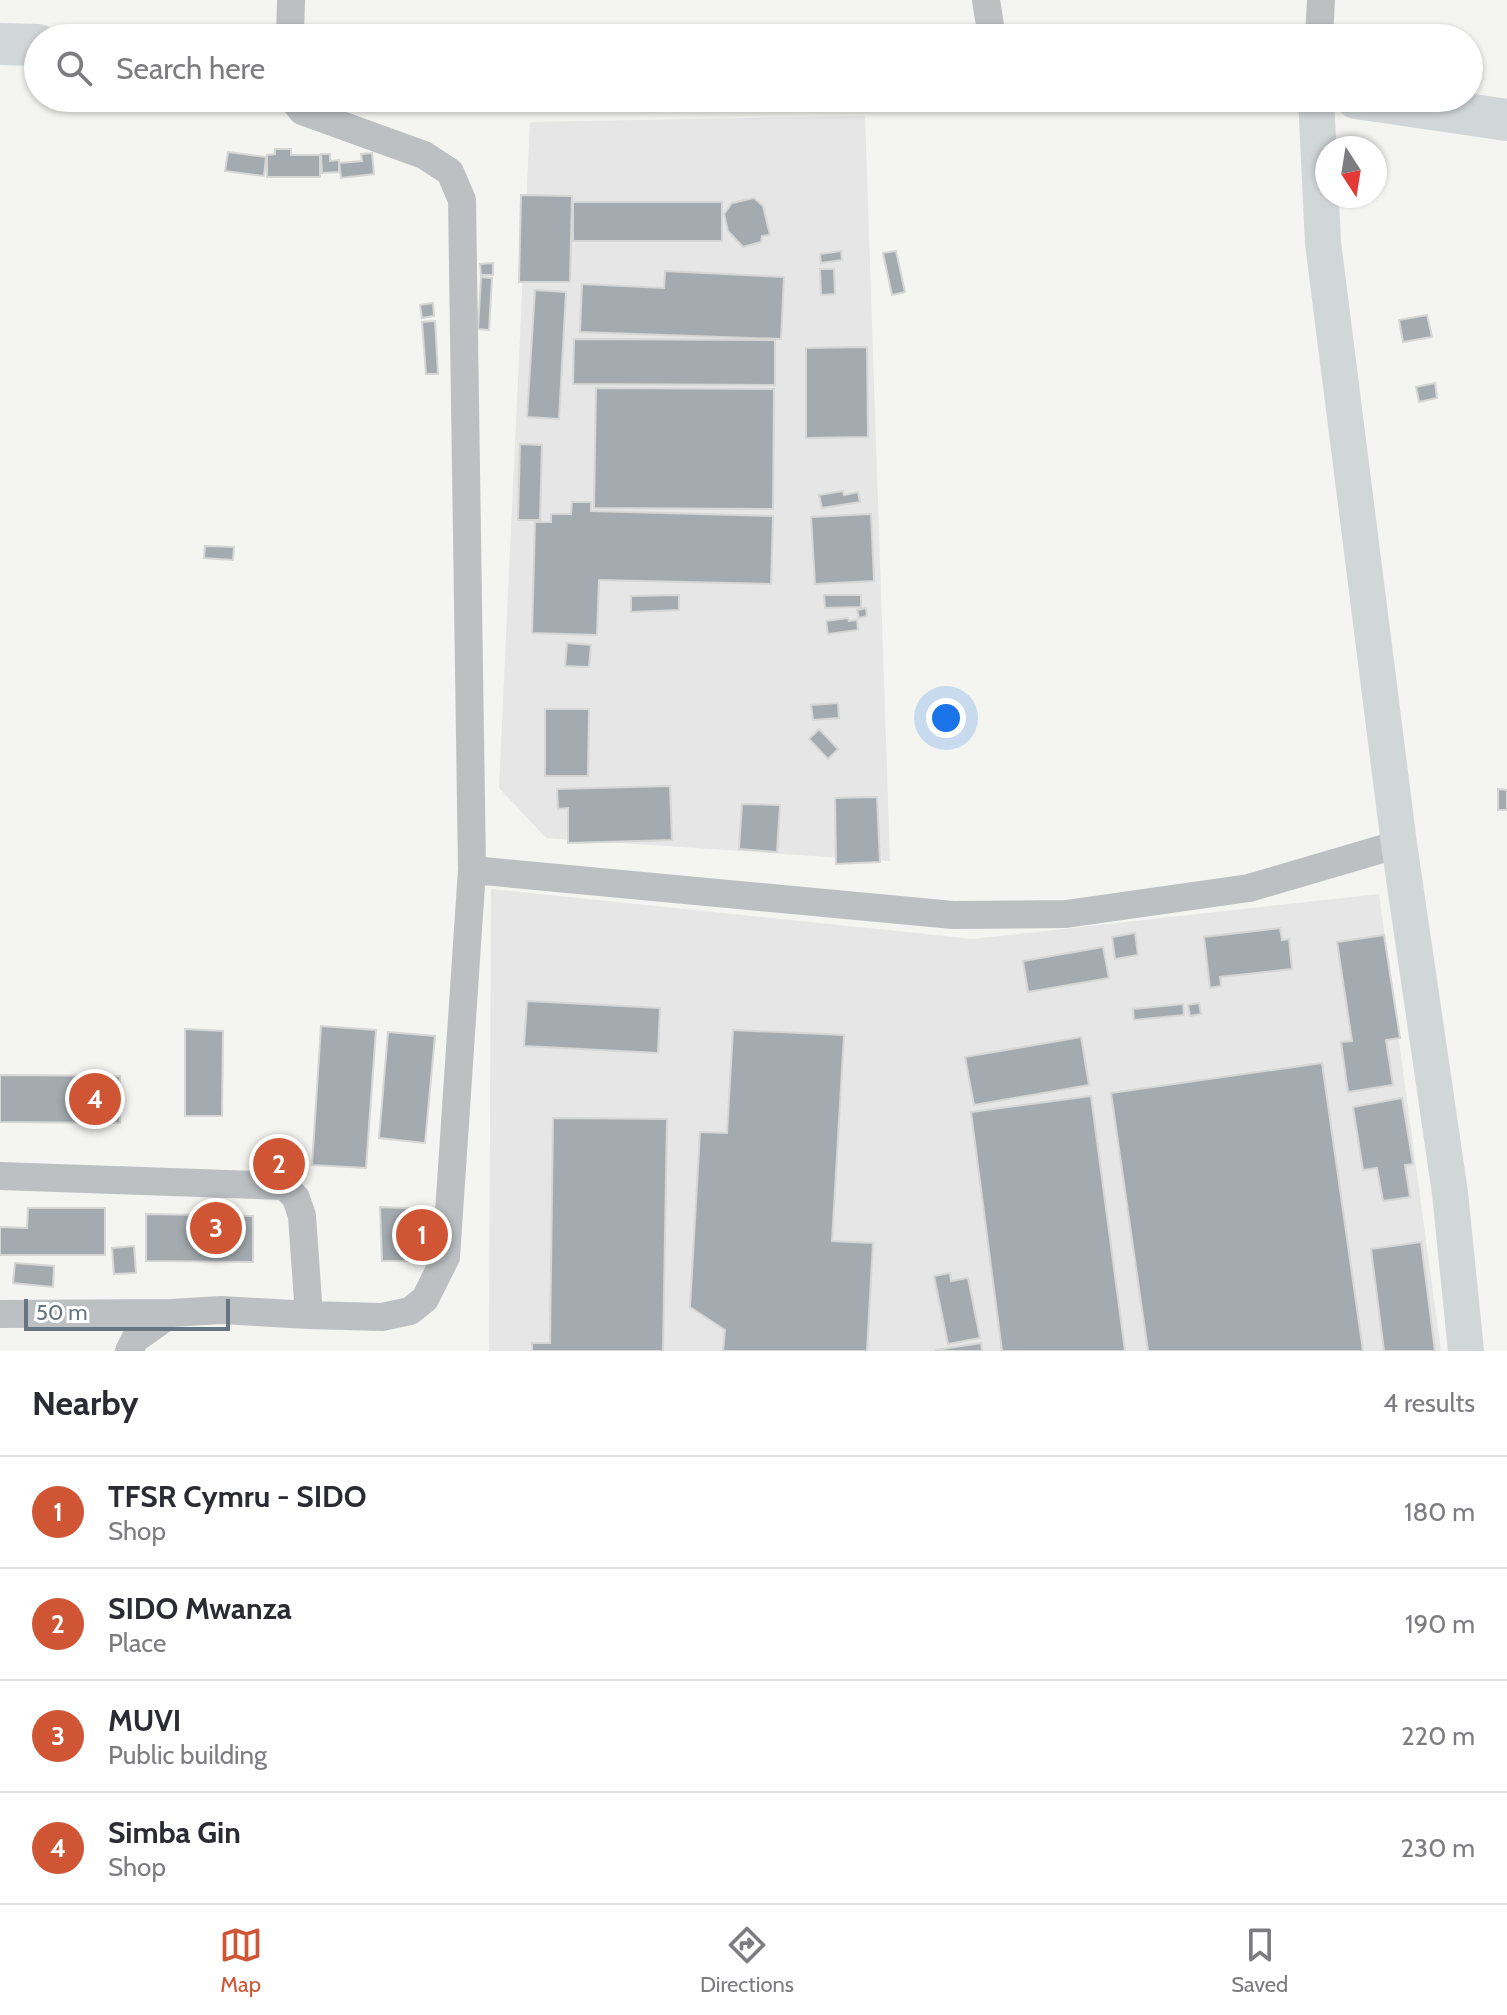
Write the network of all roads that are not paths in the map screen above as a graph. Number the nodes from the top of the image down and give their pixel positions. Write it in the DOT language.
graph roads {
  1 [pos="291,0"];
  2 [pos="986,0"];
  3 [pos="1321,0"];
  4 [pos="290,24"];
  5 [pos="990,24"];
  6 [pos="1320,24"];
  7 [pos="0,44"];
  8 [pos="24,45"];
  9 [pos="305,112"];
  10 [pos="1317,112"];
  11 [pos="1452,112"];
  12 [pos="1507,120"];
  13 [pos="1399,844"];
  14 [pos="472,870"];
  15 [pos="0,1176"];
  16 [pos="172,1313"];
  17 [pos="0,1314"];
  18 [pos="309,1315"];
  19 [pos="129,1351"];
  20 [pos="1466,1351"];
  1 -- 4 [label="street"];
  2 -- 5 [label="street"];
  3 -- 6 [label="street"];
  7 -- 8 [label="highway"];
  9 -- 14 [label="street"];
  10 -- 13 [label="main road"];
  11 -- 12 [label="highway"];
  13 -- 14 [label="street"];
  13 -- 20 [label="main road"];
  14 -- 18 [label="street"];
  15 -- 18 [label="street"];
  16 -- 17 [label="street"];
  16 -- 18 [label="street"];
  16 -- 19 [label="street"];
}
